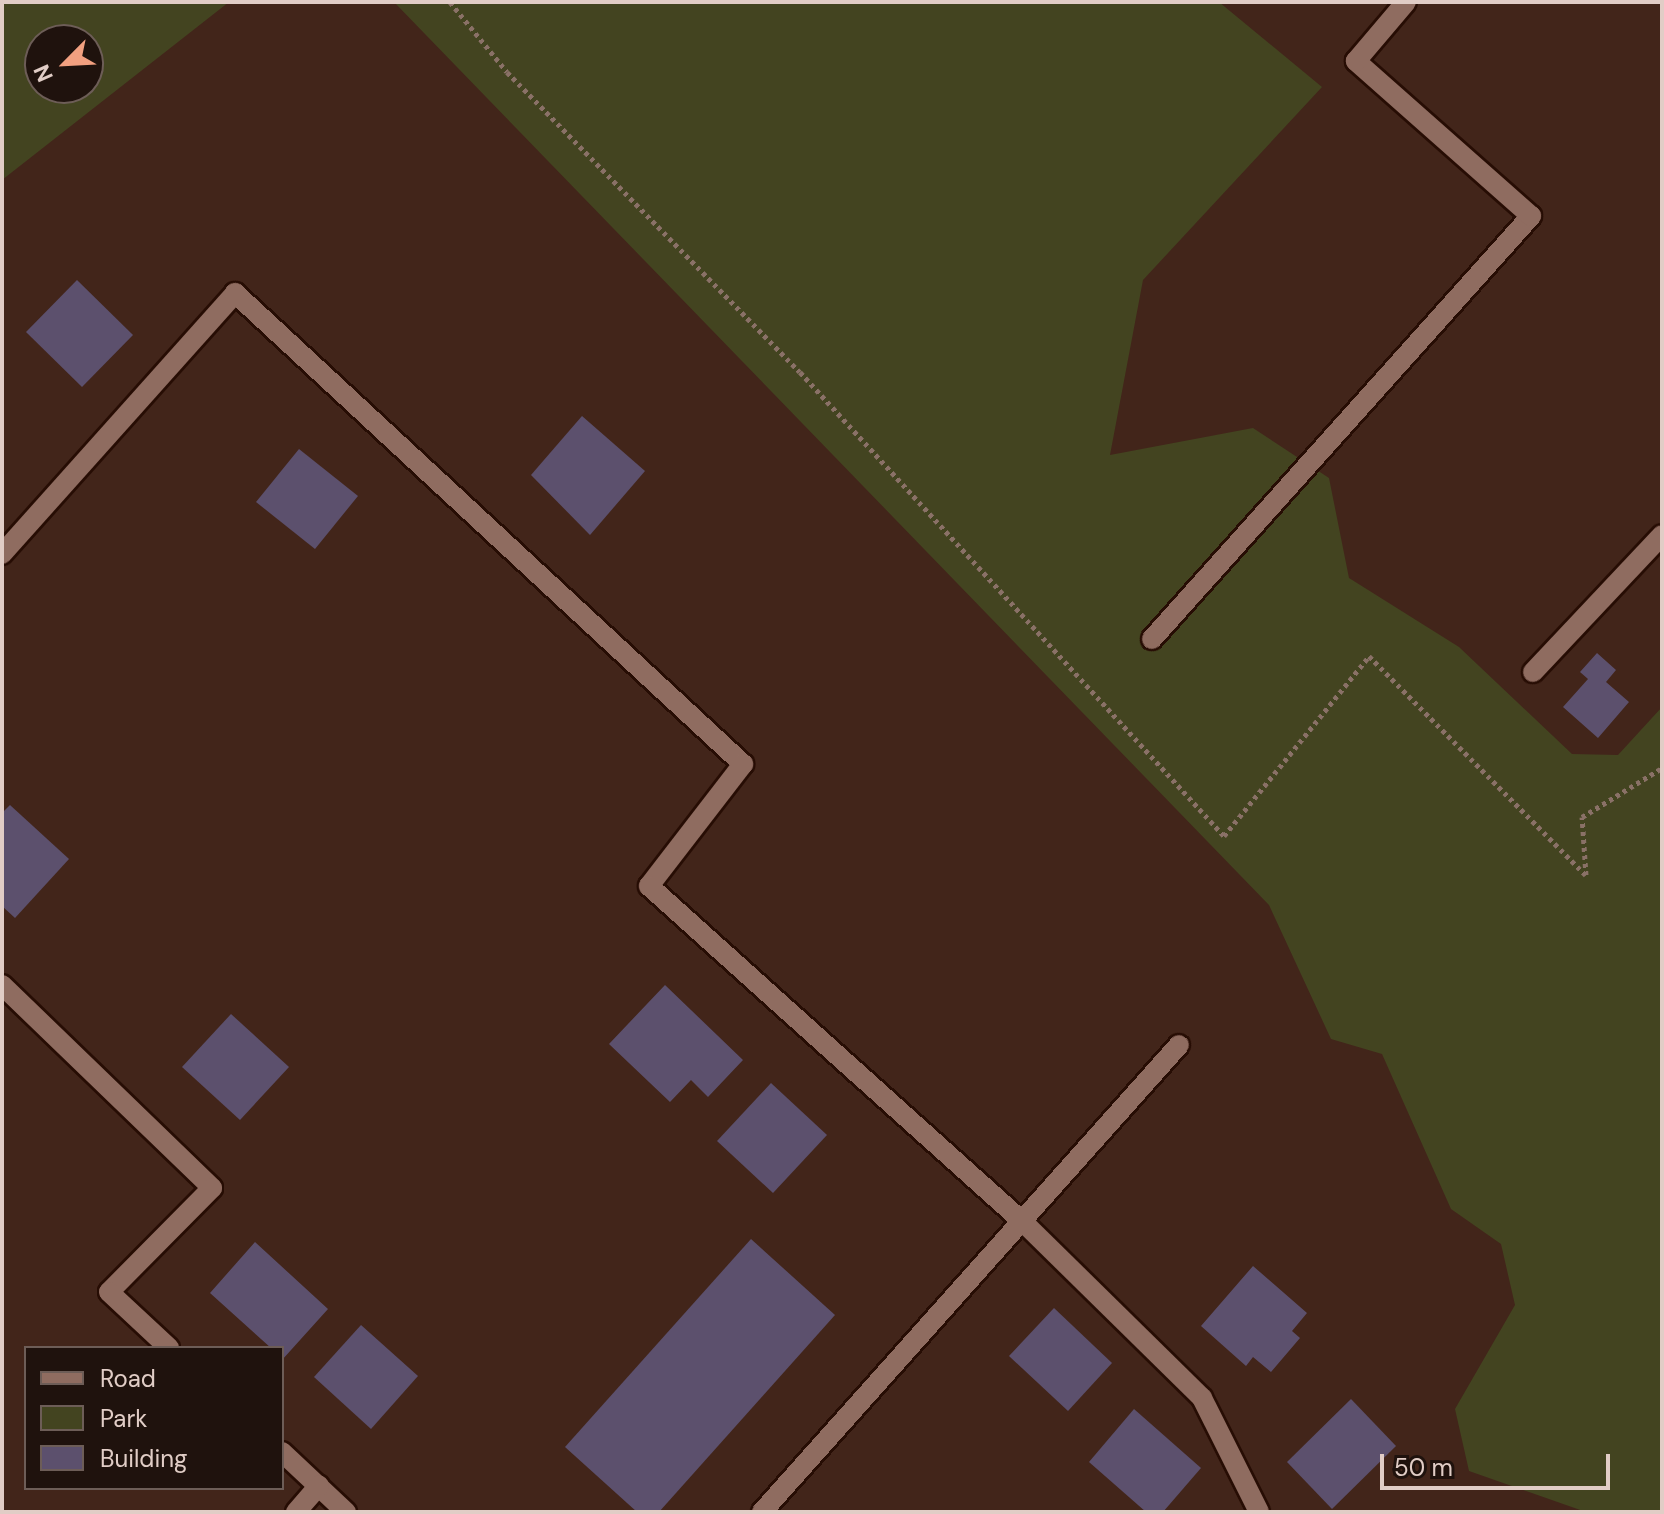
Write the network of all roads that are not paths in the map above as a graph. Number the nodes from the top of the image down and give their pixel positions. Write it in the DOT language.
graph roads {
  1 [pos="1406,2"];
  2 [pos="1662,535"];
  3 [pos="2,554"];
  4 [pos="1152,639"];
  5 [pos="1533,672"];
  6 [pos="2,985"];
  7 [pos="1179,1045"];
  8 [pos="1023,1222"];
  9 [pos="167,1346"];
  10 [pos="284,1454"];
  11 [pos="319,1486"];
  12 [pos="296,1512"];
  13 [pos="346,1512"];
  14 [pos="762,1512"];
  15 [pos="1259,1512"];
  1 -- 4 [label="lane"];
  2 -- 5 [label="lane"];
  3 -- 8 [label="lane"];
  6 -- 9 [label="lane"];
  7 -- 8 [label="lane"];
  8 -- 14 [label="lane"];
  8 -- 15 [label="lane"];
  10 -- 11 [label="lane"];
  11 -- 12 [label="lane"];
  11 -- 13 [label="lane"];
}
